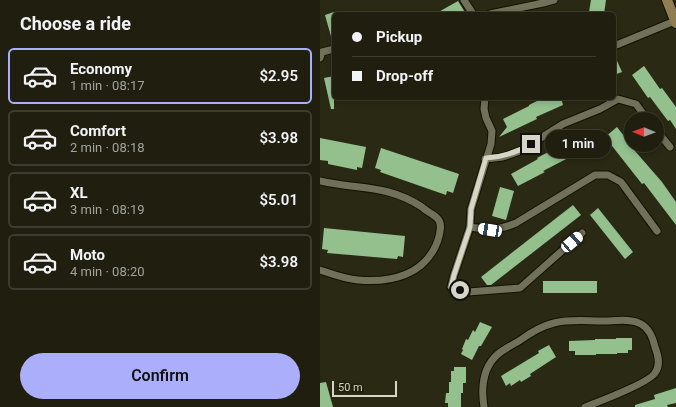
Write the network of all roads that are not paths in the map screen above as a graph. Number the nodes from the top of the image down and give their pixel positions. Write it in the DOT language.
graph roads {
  1 [pos="464,0"];
  2 [pos="554,0"];
  3 [pos="667,0"];
  4 [pos="472,12"];
  5 [pos="499,12"];
  6 [pos="675,22"];
  7 [pos="616,45"];
  8 [pos="332,50"];
  9 [pos="320,58"];
  10 [pos="486,100"];
  11 [pos="642,112"];
  12 [pos="664,141"];
  13 [pos="670,148"];
  14 [pos="486,158"];
  15 [pos="320,181"];
  16 [pos="470,227"];
  17 [pos="657,231"];
  18 [pos="582,233"];
  19 [pos="320,270"];
  20 [pos="484,407"];
  21 [pos="584,407"];
  1 -- 4 [label="street"];
  2 -- 5 [label="street"];
  3 -- 6 [label="street"];
  6 -- 7 [label="street"];
  8 -- 9 [label="street"];
  10 -- 14 [label="street"];
  11 -- 14 [label="street"];
  12 -- 13 [label="street"];
  14 -- 16 [label="street"];
  15 -- 19 [label="street"];
  16 -- 17 [label="street"];
  16 -- 18 [label="street"];
  20 -- 21 [label="street"];
}
